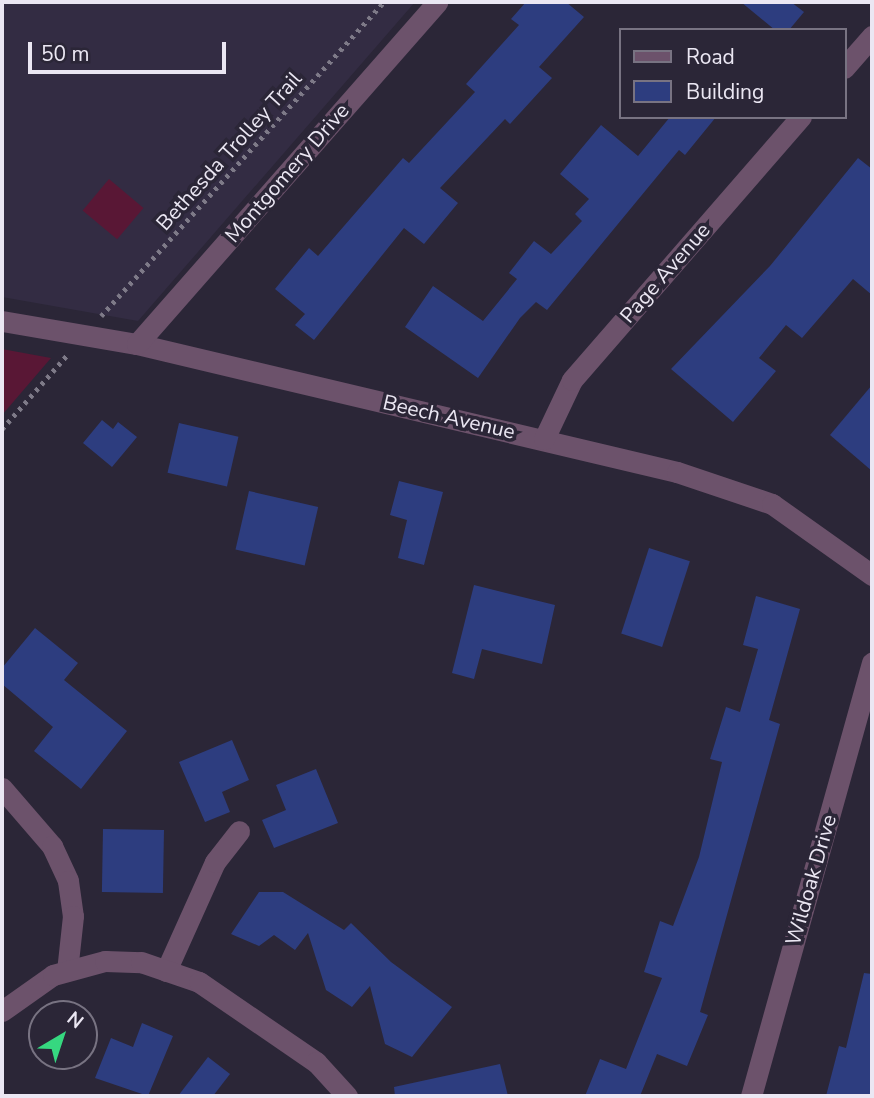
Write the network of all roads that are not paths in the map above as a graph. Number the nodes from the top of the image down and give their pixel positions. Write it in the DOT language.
graph roads {
  1 [pos="432,4"];
  2 [pos="872,36"];
  3 [pos="846,66"];
  4 [pos="799,119"];
  5 [pos="2,321"];
  6 [pos="137,344"];
  7 [pos="544,439"];
  8 [pos="872,575"];
  9 [pos="872,663"];
  10 [pos="2,788"];
  11 [pos="239,831"];
  12 [pos="67,971"];
  13 [pos="166,971"];
  14 [pos="2,1011"];
  15 [pos="347,1096"];
  16 [pos="751,1096"];
  1 -- 6 [label="street, Montgomery Drive"];
  2 -- 3 [label="street"];
  4 -- 7 [label="street, Page Avenue"];
  5 -- 6 [label="street, Beech Avenue"];
  6 -- 7 [label="street, Beech Avenue"];
  7 -- 8 [label="street, Beech Avenue"];
  9 -- 16 [label="street, Wildoak Drive"];
  10 -- 12 [label="street"];
  11 -- 13 [label="street"];
  12 -- 13 [label="street"];
  12 -- 14 [label="street"];
  13 -- 15 [label="street"];
}
